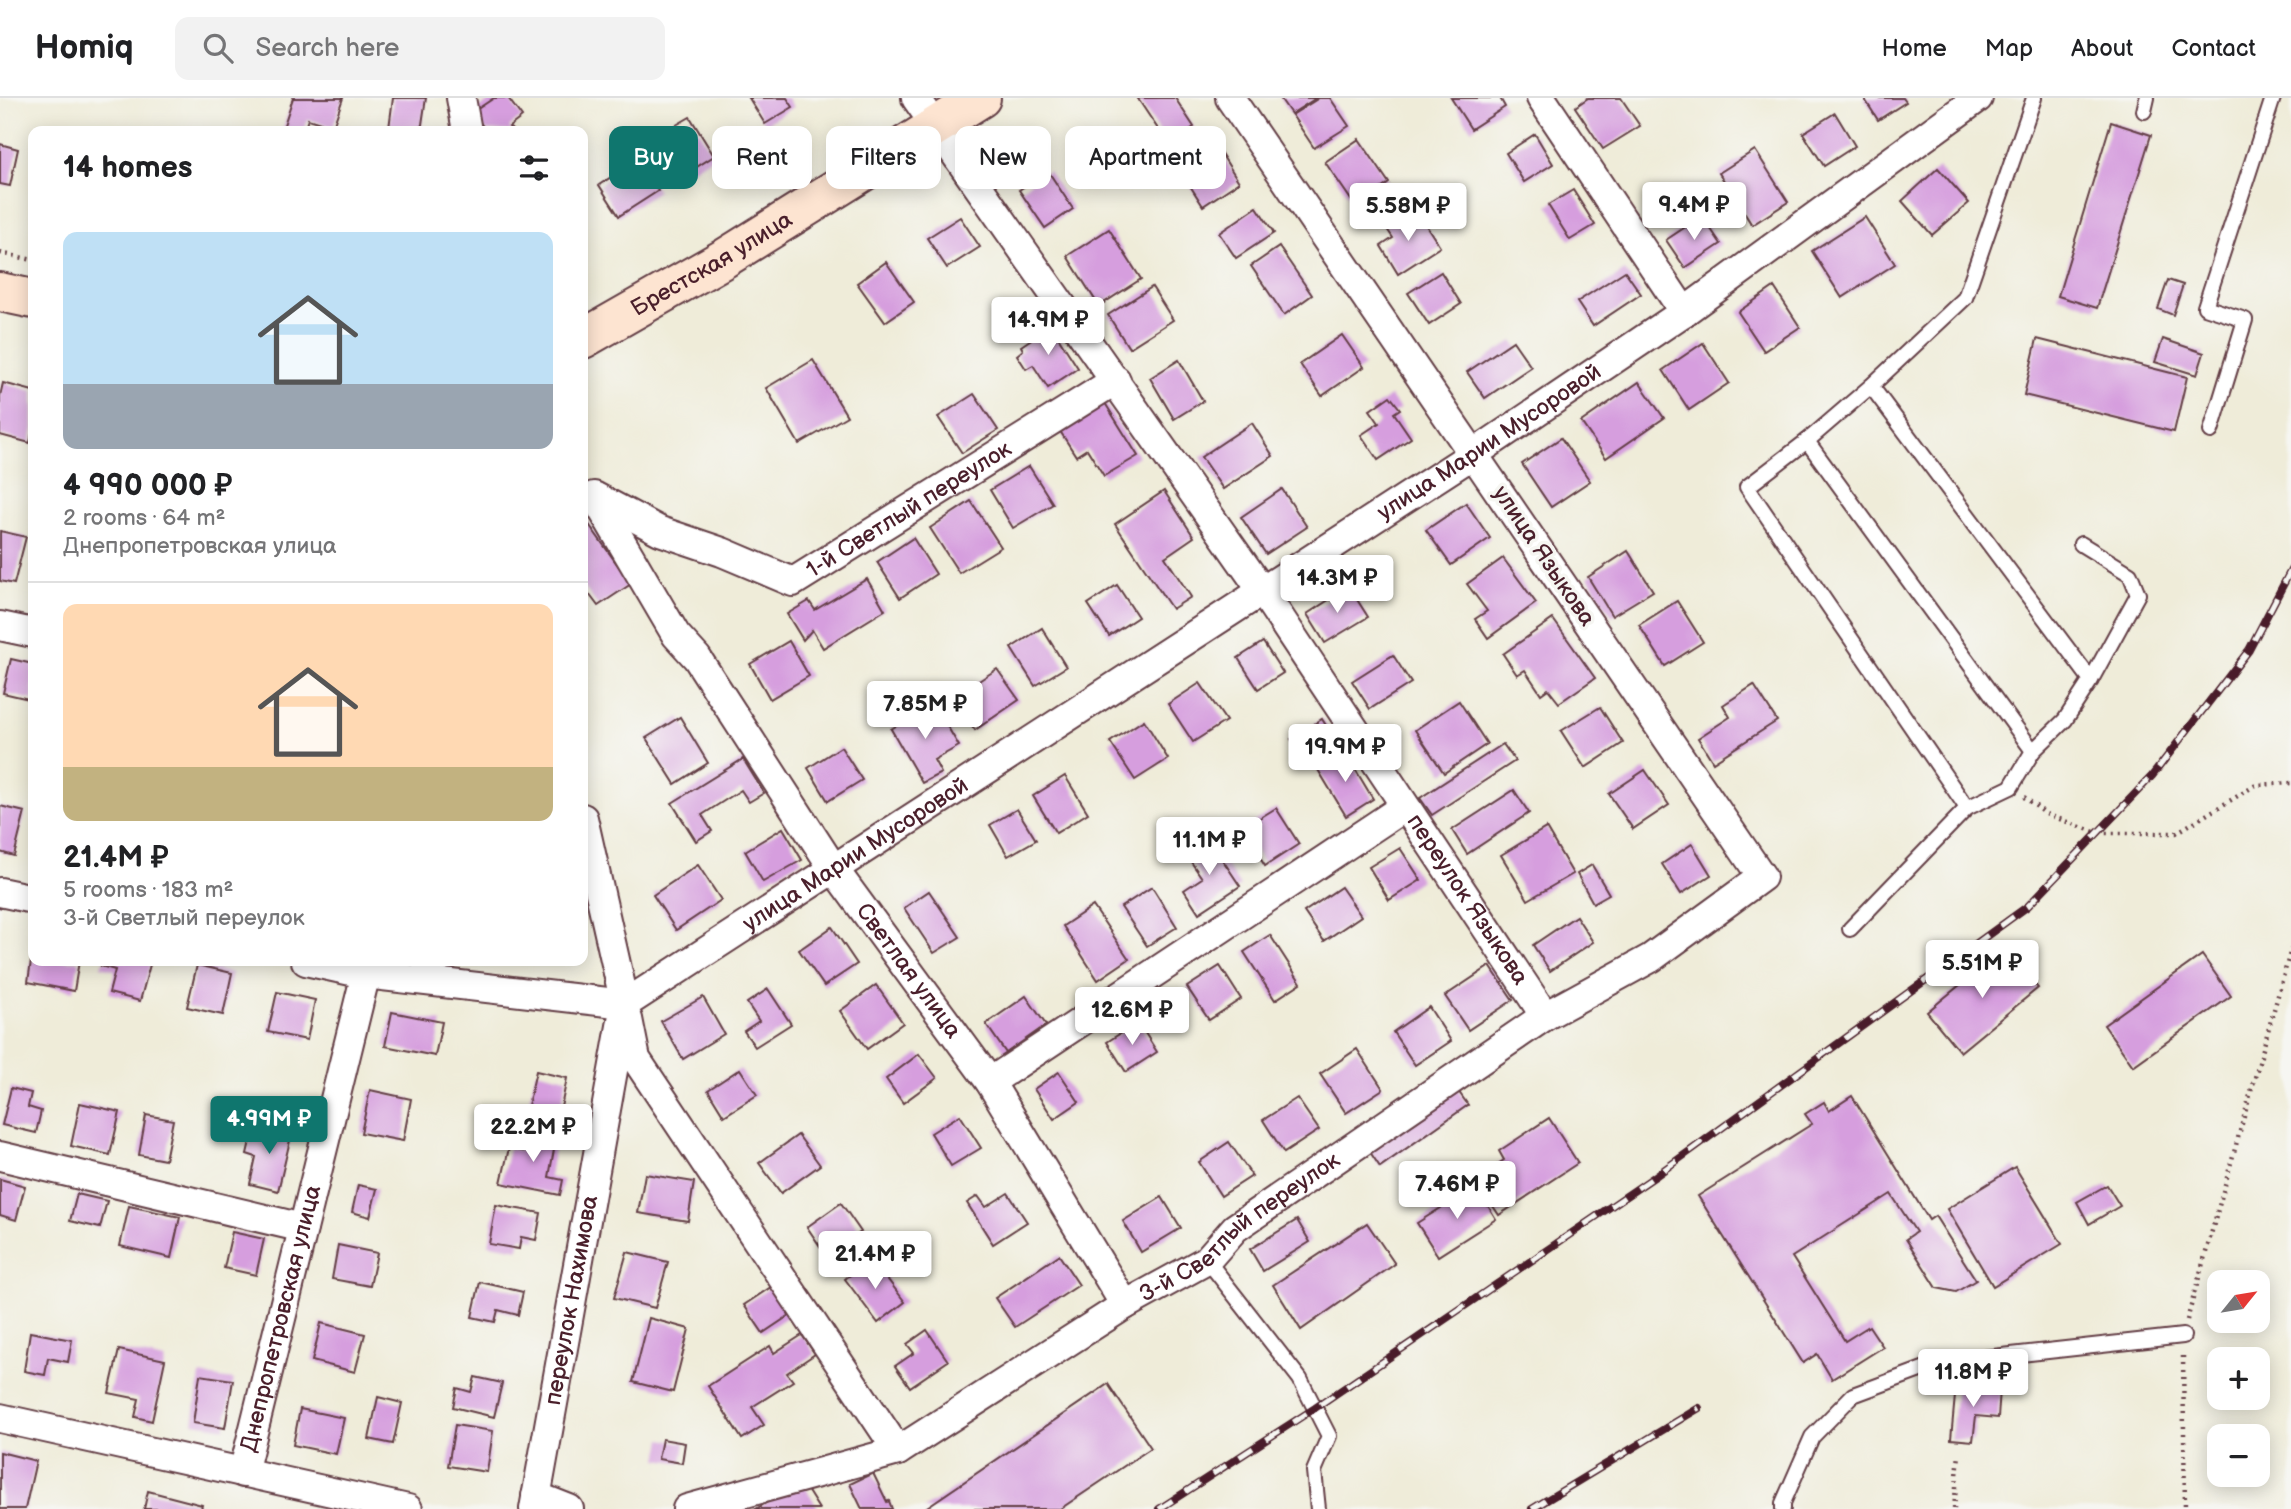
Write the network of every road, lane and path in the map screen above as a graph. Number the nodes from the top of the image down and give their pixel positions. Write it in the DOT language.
graph roads {
  1 [pos="461,98"];
  2 [pos="981,98"];
  3 [pos="1230,98"];
  4 [pos="1541,98"];
  5 [pos="1978,98"];
  6 [pos="2034,98"];
  7 [pos="2273,98"];
  8 [pos="926,113"];
  9 [pos="466,126"];
  10 [pos="0,253"];
  11 [pos="28,259"];
  12 [pos="0,292"];
  13 [pos="28,298"];
  14 [pos="1684,312"];
  15 [pos="588,336"];
  16 [pos="1116,380"];
  17 [pos="1871,386"];
  18 [pos="2211,431"];
  19 [pos="1807,441"];
  20 [pos="1475,453"];
  21 [pos="589,491"];
  22 [pos="2081,544"];
  23 [pos="1263,592"];
  24 [pos="0,626"];
  25 [pos="28,632"];
  26 [pos="2091,680"];
  27 [pos="2034,751"];
  28 [pos="2291,783"];
  29 [pos="2011,786"];
  30 [pos="1404,807"];
  31 [pos="1967,808"];
  32 [pos="588,840"];
  33 [pos="833,868"];
  34 [pos="1762,877"];
  35 [pos="0,892"];
  36 [pos="28,898"];
  37 [pos="1850,929"];
  38 [pos="2291,949"];
  39 [pos="367,967"];
  40 [pos="625,1004"];
  41 [pos="1545,1016"];
  42 [pos="990,1082"];
  43 [pos="0,1156"];
  44 [pos="303,1228"];
  45 [pos="1207,1260"];
  46 [pos="1125,1305"];
  47 [pos="2183,1336"];
  48 [pos="0,1418"];
  49 [pos="898,1451"];
  50 [pos="1959,1454"];
  51 [pos="243,1473"];
  52 [pos="535,1502"];
  53 [pos="408,1509"];
  54 [pos="569,1509"];
  55 [pos="687,1509"];
  56 [pos="1318,1509"];
  57 [pos="1783,1509"];
  58 [pos="1954,1509"];
  59 [pos="2185,1509"];
  1 -- 9 [label="street"];
  2 -- 8 [label="street, Брестская улица"];
  3 -- 20 [label="street, улица Языкова"];
  4 -- 14 [label="street"];
  5 -- 14 [label="street, улица Марии Мусоровой"];
  6 -- 17 [label="lane"];
  7 -- 18 [label="lane"];
  8 -- 15 [label="street, Брестская улица"];
  8 -- 16 [label="street, переулок Языкова"];
  10 -- 11 [label="path"];
  12 -- 13 [label="street"];
  14 -- 20 [label="street, улица Марии Мусоровой"];
  16 -- 21 [label="street, 1-й Светлый переулок"];
  16 -- 23 [label="street, переулок Языкова"];
  17 -- 19 [label="lane"];
  17 -- 26 [label="lane"];
  19 -- 27 [label="lane"];
  19 -- 31 [label="lane"];
  20 -- 23 [label="street, улица Марии Мусоровой"];
  20 -- 34 [label="street, улица Языкова"];
  21 -- 33 [label="street, Светлая улица"];
  22 -- 26 [label="lane"];
  23 -- 30 [label="street, переулок Языкова"];
  23 -- 33 [label="street, улица Марии Мусоровой"];
  24 -- 25 [label="street"];
  26 -- 27 [label="lane"];
  27 -- 29 [label="lane"];
  28 -- 29 [label="path"];
  29 -- 31 [label="lane"];
  30 -- 41 [label="street, переулок Языкова"];
  30 -- 42 [label="street"];
  31 -- 37 [label="lane"];
  32 -- 40 [label="street, переулок Нахимова"];
  33 -- 40 [label="street, улица Марии Мусоровой"];
  33 -- 42 [label="street, Светлая улица"];
  34 -- 41 [label="street, 3-й Светлый переулок"];
  35 -- 36 [label="street"];
  38 -- 47 [label="path"];
  39 -- 40 [label="street"];
  39 -- 44 [label="street, Днепропетровская улица"];
  40 -- 49 [label="street"];
  40 -- 52 [label="street, переулок Нахимова"];
  41 -- 45 [label="street, 3-й Светлый переулок"];
  42 -- 46 [label="street, Светлая улица"];
  43 -- 44 [label="street"];
  44 -- 51 [label="street, Днепропетровская улица"];
  45 -- 46 [label="street, 3-й Светлый переулок"];
  45 -- 56 [label="lane"];
  46 -- 49 [label="street, 3-й Светлый переулок"];
  47 -- 57 [label="lane"];
  47 -- 59 [label="path"];
  48 -- 51 [label="street"];
  49 -- 55 [label="street, 3-й Светлый переулок"];
  50 -- 58 [label="path"];
  51 -- 53 [label="street"];
  52 -- 54 [label="street"];
}
